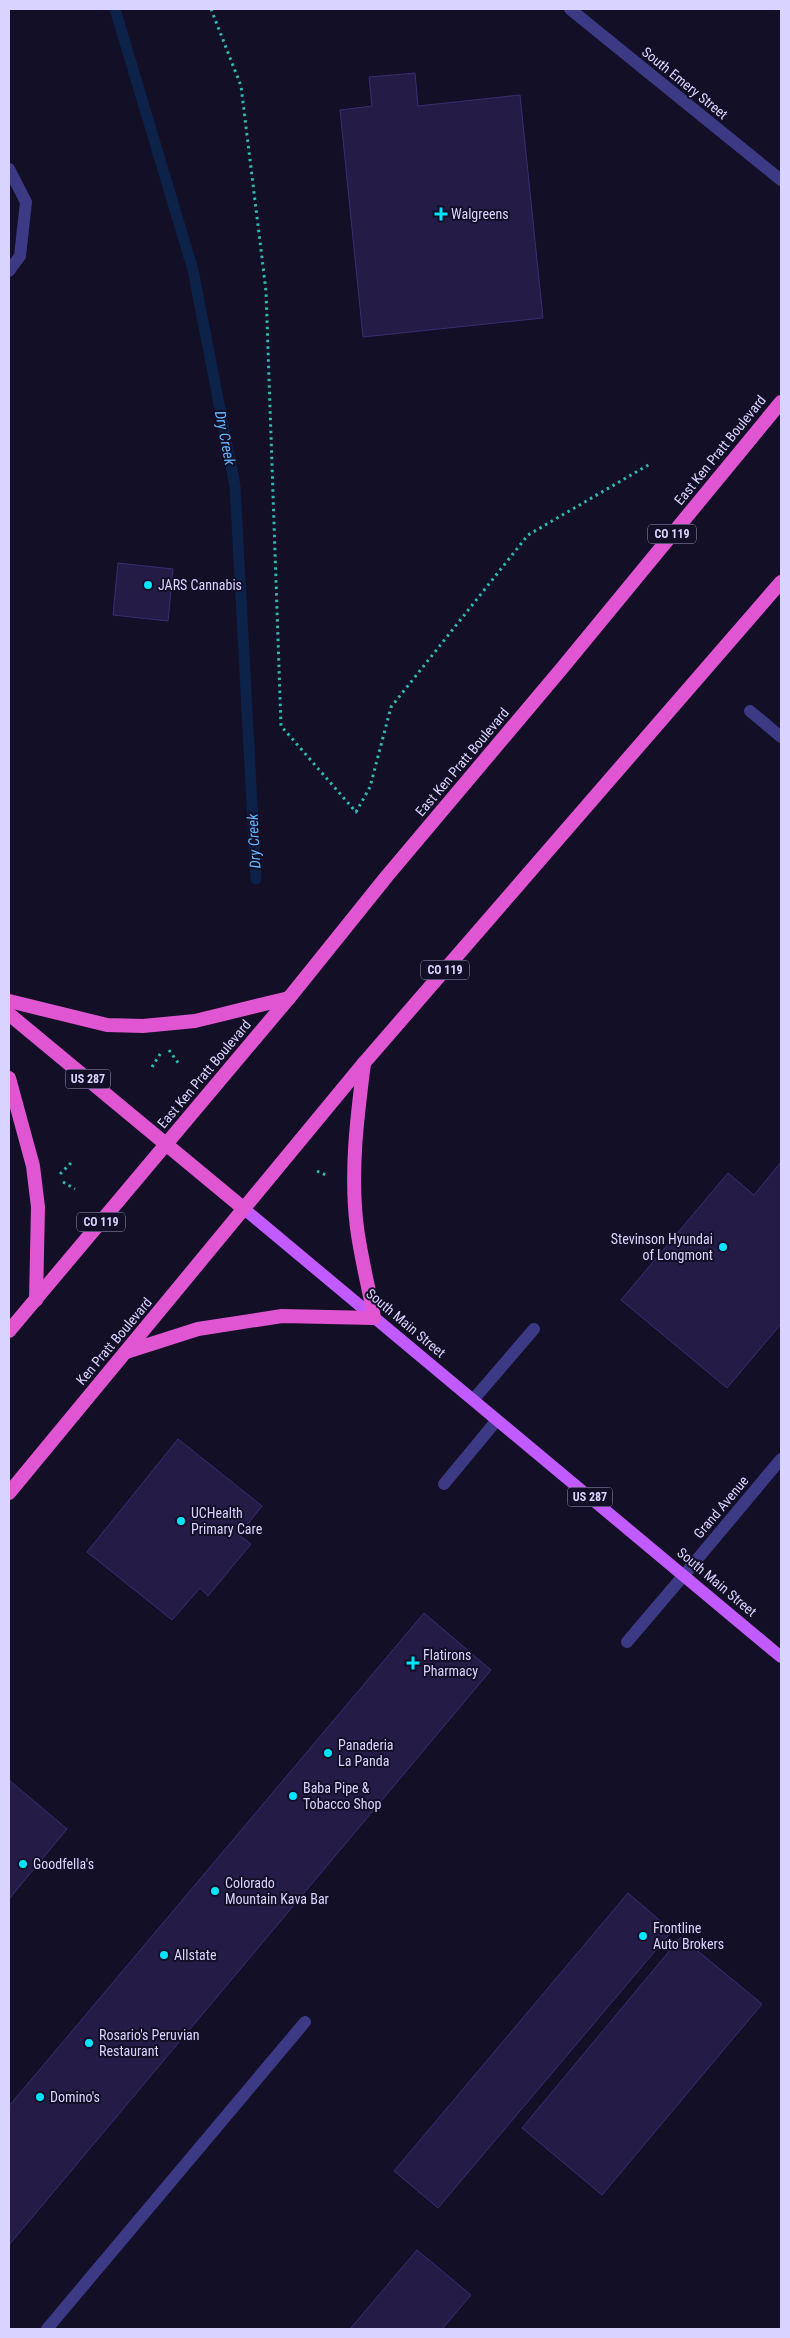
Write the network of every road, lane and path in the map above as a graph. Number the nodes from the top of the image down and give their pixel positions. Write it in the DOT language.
graph roads {
  1 [pos="211,9"];
  2 [pos="570,9"];
  3 [pos="9,169"];
  4 [pos="781,180"];
  5 [pos="9,272"];
  6 [pos="781,402"];
  7 [pos="650,464"];
  8 [pos="781,582"];
  9 [pos="750,711"];
  10 [pos="781,738"];
  11 [pos="289,998"];
  12 [pos="9,1001"];
  13 [pos="9,1014"];
  14 [pos="364,1063"];
  15 [pos="179,1064"];
  16 [pos="152,1067"];
  17 [pos="9,1078"];
  18 [pos="167,1144"];
  19 [pos="71,1163"];
  20 [pos="75,1189"];
  21 [pos="244,1208"];
  22 [pos="36,1300"];
  23 [pos="374,1318"];
  24 [pos="534,1329"];
  25 [pos="9,1331"];
  26 [pos="125,1352"];
  27 [pos="473,1400"];
  28 [pos="497,1420"];
  29 [pos="781,1460"];
  30 [pos="444,1484"];
  31 [pos="9,1494"];
  32 [pos="684,1575"];
  33 [pos="627,1642"];
  34 [pos="781,1657"];
  35 [pos="305,2022"];
  36 [pos="46,2329"];
  1 -- 7 [label="path"];
  2 -- 4 [label="street, South Emery Street"];
  3 -- 5 [label="street"];
  6 -- 11 [label="highway, East Ken Pratt Boulevard / CO 119"];
  8 -- 14 [label="highway, CO 119"];
  9 -- 10 [label="street"];
  11 -- 12 [label="highway"];
  11 -- 18 [label="highway, East Ken Pratt Boulevard / CO 119"];
  13 -- 18 [label="highway, South Main Street / US 287"];
  14 -- 21 [label="highway, CO 119"];
  14 -- 23 [label="highway"];
  15 -- 16 [label="path"];
  17 -- 22 [label="highway"];
  18 -- 21 [label="highway, South Main Street / US 287"];
  18 -- 22 [label="highway, CO 119"];
  19 -- 20 [label="path"];
  21 -- 23 [label="main road, South Main Street / US 287"];
  21 -- 26 [label="highway, Ken Pratt Boulevard / CO 119"];
  22 -- 25 [label="highway, CO 119"];
  23 -- 26 [label="highway"];
  23 -- 27 [label="main road, South Main Street / US 287"];
  24 -- 27 [label="street"];
  26 -- 31 [label="highway, Ken Pratt Boulevard / CO 119"];
  27 -- 28 [label="main road, South Main Street / US 287"];
  28 -- 30 [label="street"];
  28 -- 32 [label="main road, South Main Street / US 287"];
  29 -- 32 [label="street, Grand Avenue"];
  32 -- 33 [label="street, Grand Avenue"];
  32 -- 34 [label="main road, South Main Street / US 287"];
  35 -- 36 [label="street"];
}
